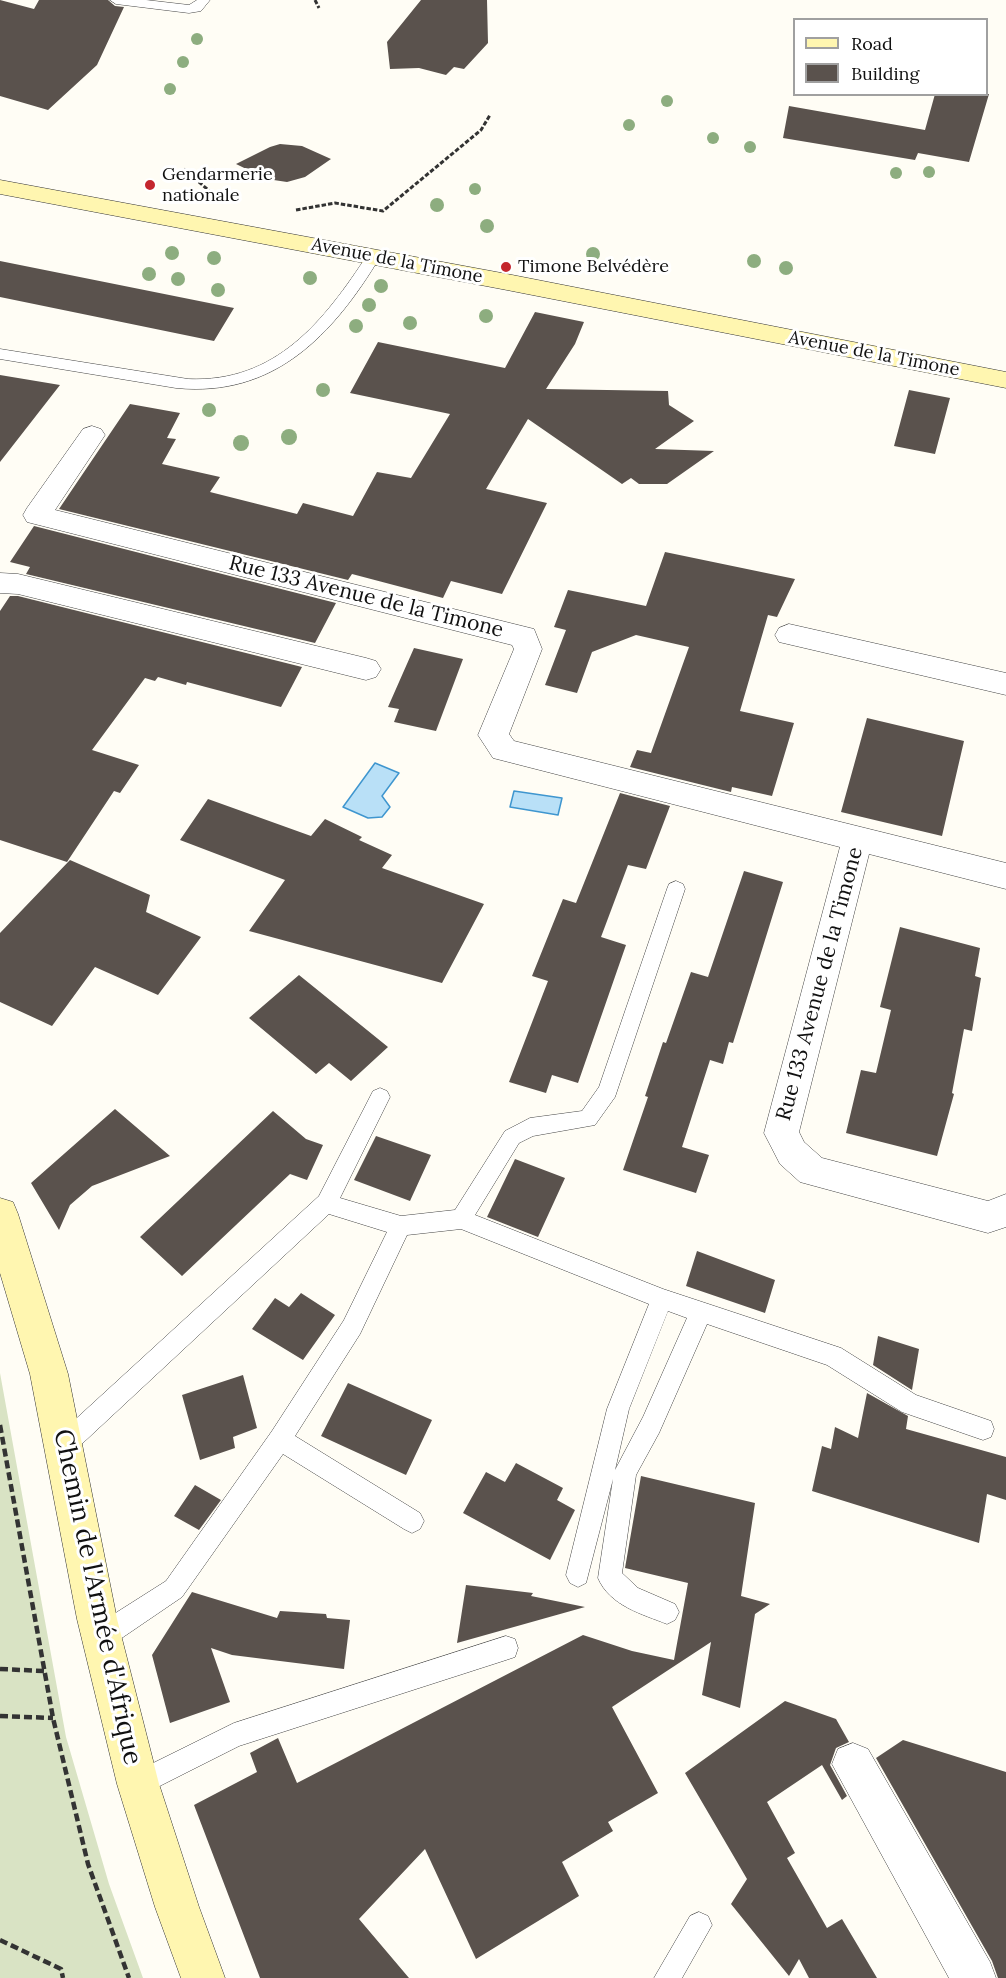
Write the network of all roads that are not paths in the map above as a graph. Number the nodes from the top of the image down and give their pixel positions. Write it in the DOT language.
graph roads {
  1 [pos="116,0"];
  2 [pos="204,0"];
  3 [pos="0,187"];
  4 [pos="373,257"];
  5 [pos="0,354"];
  6 [pos="1006,380"];
  7 [pos="92,435"];
  8 [pos="0,583"];
  9 [pos="789,635"];
  10 [pos="366,669"];
  11 [pos="1006,684"];
  12 [pos="858,837"];
  13 [pos="1006,876"];
  14 [pos="676,889"];
  15 [pos="380,1097"];
  16 [pos="326,1203"];
  17 [pos="1006,1210"];
  18 [pos="0,1214"];
  19 [pos="461,1219"];
  20 [pos="401,1226"];
  21 [pos="662,1299"];
  22 [pos="701,1312"];
  23 [pos="983,1429"];
  24 [pos="280,1439"];
  25 [pos="63,1446"];
  26 [pos="412,1521"];
  27 [pos="578,1575"];
  28 [pos="667,1612"];
  29 [pos="101,1636"];
  30 [pos="506,1648"];
  31 [pos="853,1764"];
  32 [pos="138,1784"];
  33 [pos="699,1926"];
  34 [pos="203,1978"];
  35 [pos="667,1978"];
  36 [pos="974,1978"];
  1 -- 2 [label="lane"];
  3 -- 4 [label="street, Avenue de la Timone"];
  4 -- 5 [label="lane"];
  4 -- 6 [label="street, Avenue de la Timone"];
  7 -- 12 [label="street, Rue 133 Avenue de la Timone"];
  8 -- 10 [label="street"];
  9 -- 11 [label="street"];
  12 -- 13 [label="street, Rue 133 Avenue de la Timone"];
  12 -- 17 [label="street, Rue 133 Avenue de la Timone"];
  14 -- 19 [label="lane"];
  15 -- 16 [label="lane"];
  16 -- 20 [label="lane"];
  16 -- 25 [label="lane"];
  18 -- 25 [label="street, Chemin de l'Armée d'Afrique"];
  19 -- 20 [label="lane"];
  19 -- 21 [label="lane"];
  20 -- 24 [label="lane"];
  21 -- 22 [label="lane"];
  21 -- 27 [label="lane"];
  22 -- 23 [label="lane"];
  22 -- 28 [label="lane"];
  24 -- 26 [label="lane"];
  24 -- 29 [label="lane"];
  25 -- 29 [label="street, Chemin de l'Armée d'Afrique"];
  29 -- 32 [label="street, Chemin de l'Armée d'Afrique"];
  30 -- 32 [label="lane"];
  31 -- 36 [label="street"];
  32 -- 34 [label="street, Chemin de l'Armée d'Afrique"];
  33 -- 35 [label="lane"];
}
